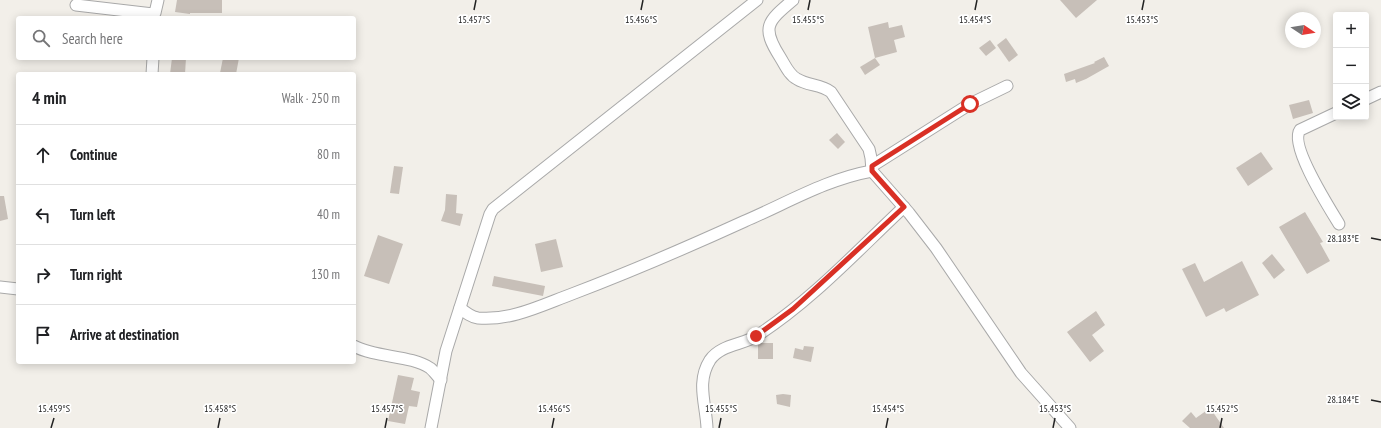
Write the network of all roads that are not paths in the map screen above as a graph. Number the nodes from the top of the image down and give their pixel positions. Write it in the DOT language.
graph roads {
  1 [pos="158,0"];
  2 [pos="757,0"];
  3 [pos="793,0"];
  4 [pos="76,5"];
  5 [pos="155,15"];
  6 [pos="153,60"];
  7 [pos="152,72"];
  8 [pos="1007,86"];
  9 [pos="1381,92"];
  10 [pos="1369,98"];
  11 [pos="1333,114"];
  12 [pos="872,168"];
  13 [pos="904,207"];
  14 [pos="1339,224"];
  15 [pos="0,287"];
  16 [pos="16,289"];
  17 [pos="460,308"];
  18 [pos="356,347"];
  19 [pos="441,380"];
  20 [pos="431,428"];
  21 [pos="707,428"];
  22 [pos="1070,428"];
  1 -- 5 [label="street"];
  2 -- 17 [label="street"];
  3 -- 12 [label="street"];
  4 -- 5 [label="street"];
  6 -- 7 [label="street"];
  8 -- 12 [label="street"];
  9 -- 10 [label="street"];
  11 -- 14 [label="street"];
  12 -- 13 [label="street"];
  12 -- 17 [label="street"];
  13 -- 21 [label="street"];
  13 -- 22 [label="street"];
  15 -- 16 [label="street"];
  17 -- 19 [label="street"];
  18 -- 19 [label="street"];
  19 -- 20 [label="street"];
}
